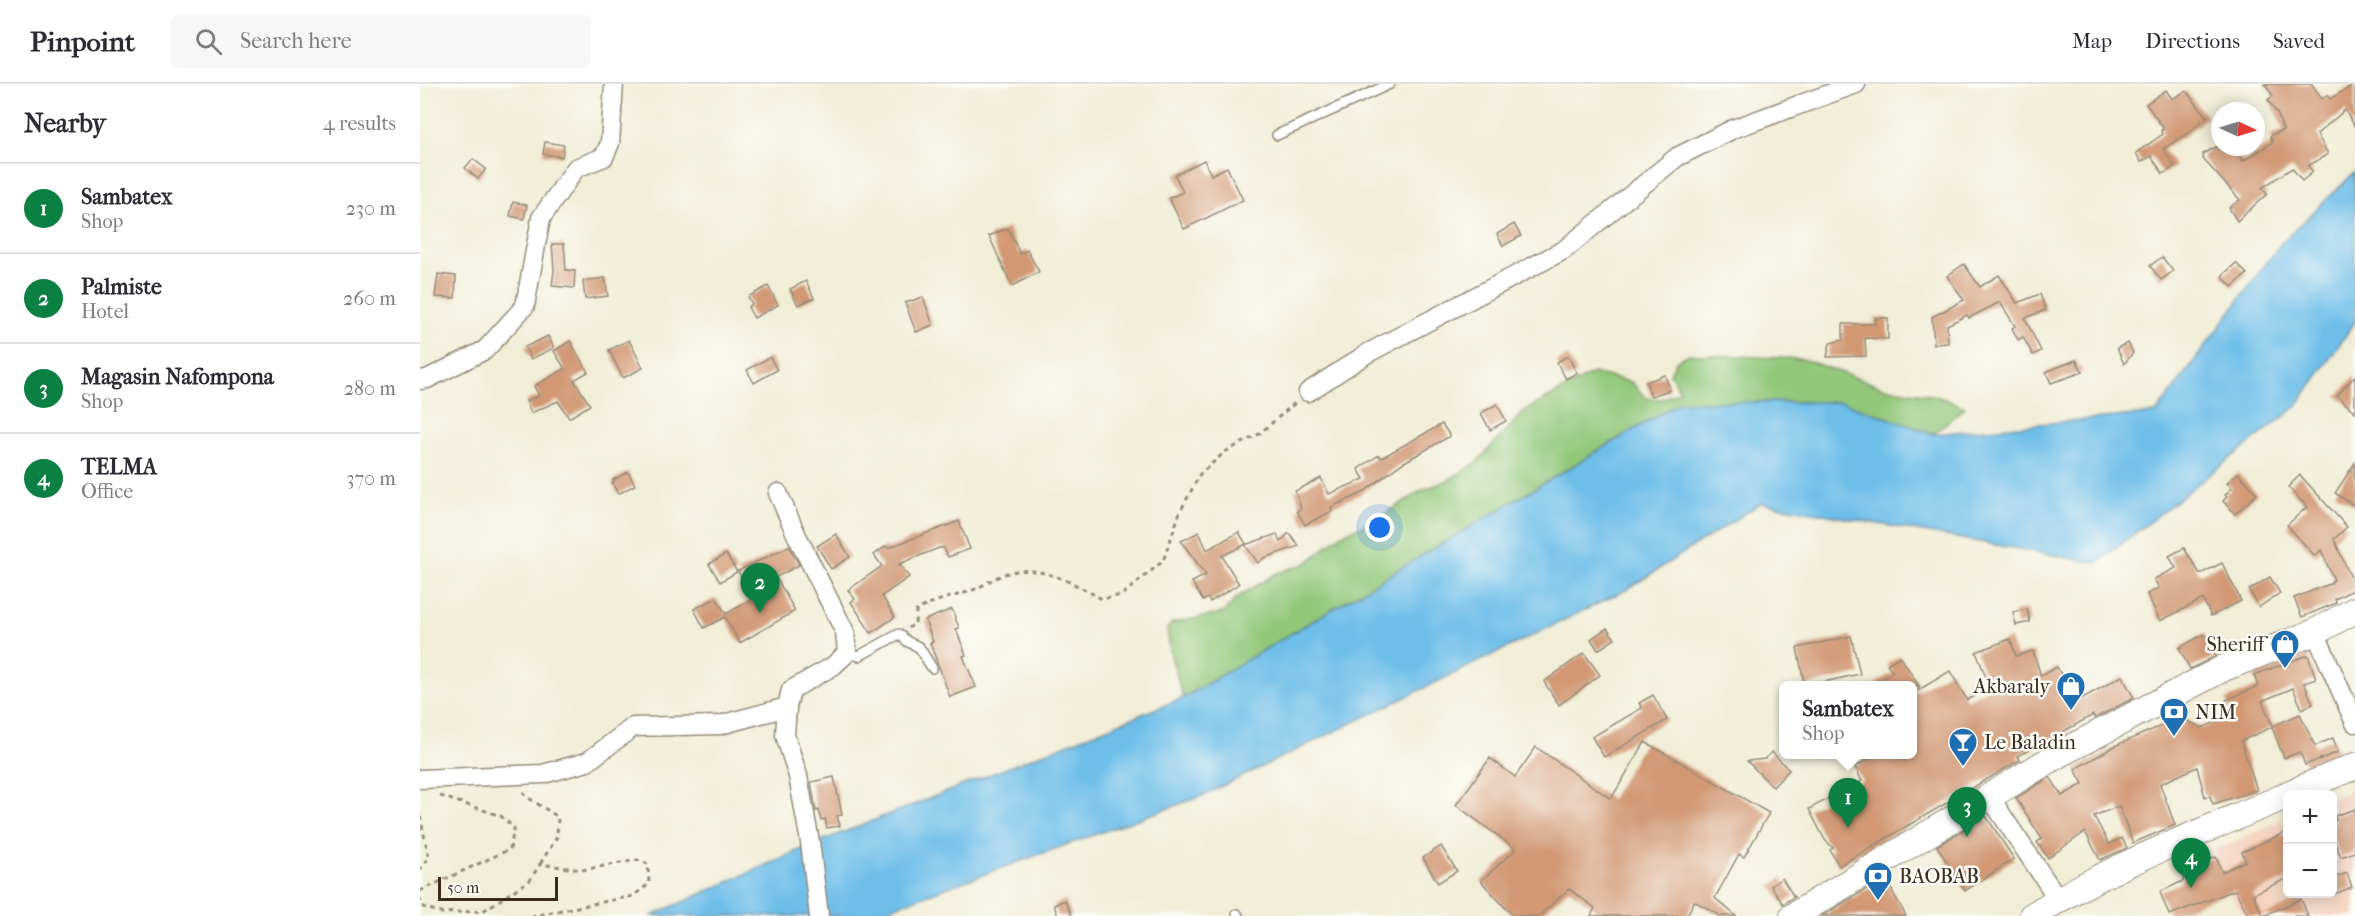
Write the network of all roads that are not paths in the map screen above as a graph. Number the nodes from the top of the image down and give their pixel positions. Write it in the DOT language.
graph roads {
  1 [pos="614,84"];
  2 [pos="1390,84"];
  3 [pos="1856,84"];
  4 [pos="1277,135"];
  5 [pos="420,380"];
  6 [pos="1308,392"];
  7 [pos="778,493"];
  8 [pos="2355,610"];
  9 [pos="2315,632"];
  10 [pos="848,652"];
  11 [pos="932,668"];
  12 [pos="787,707"];
  13 [pos="2355,723"];
  14 [pos="2355,766"];
  15 [pos="420,779"];
  16 [pos="2300,790"];
  17 [pos="1989,796"];
  18 [pos="2283,797"];
  19 [pos="2058,899"];
  20 [pos="819,916"];
  21 [pos="1793,916"];
  22 [pos="2032,916"];
  1 -- 5 [label="street"];
  2 -- 4 [label="lane"];
  3 -- 6 [label="street"];
  7 -- 10 [label="street"];
  8 -- 9 [label="main road"];
  9 -- 13 [label="street"];
  9 -- 17 [label="main road"];
  10 -- 11 [label="lane"];
  10 -- 12 [label="street"];
  12 -- 15 [label="street"];
  12 -- 20 [label="street"];
  14 -- 16 [label="main road"];
  17 -- 19 [label="street"];
  17 -- 21 [label="main road"];
  18 -- 19 [label="main road"];
  19 -- 22 [label="main road"];
}
